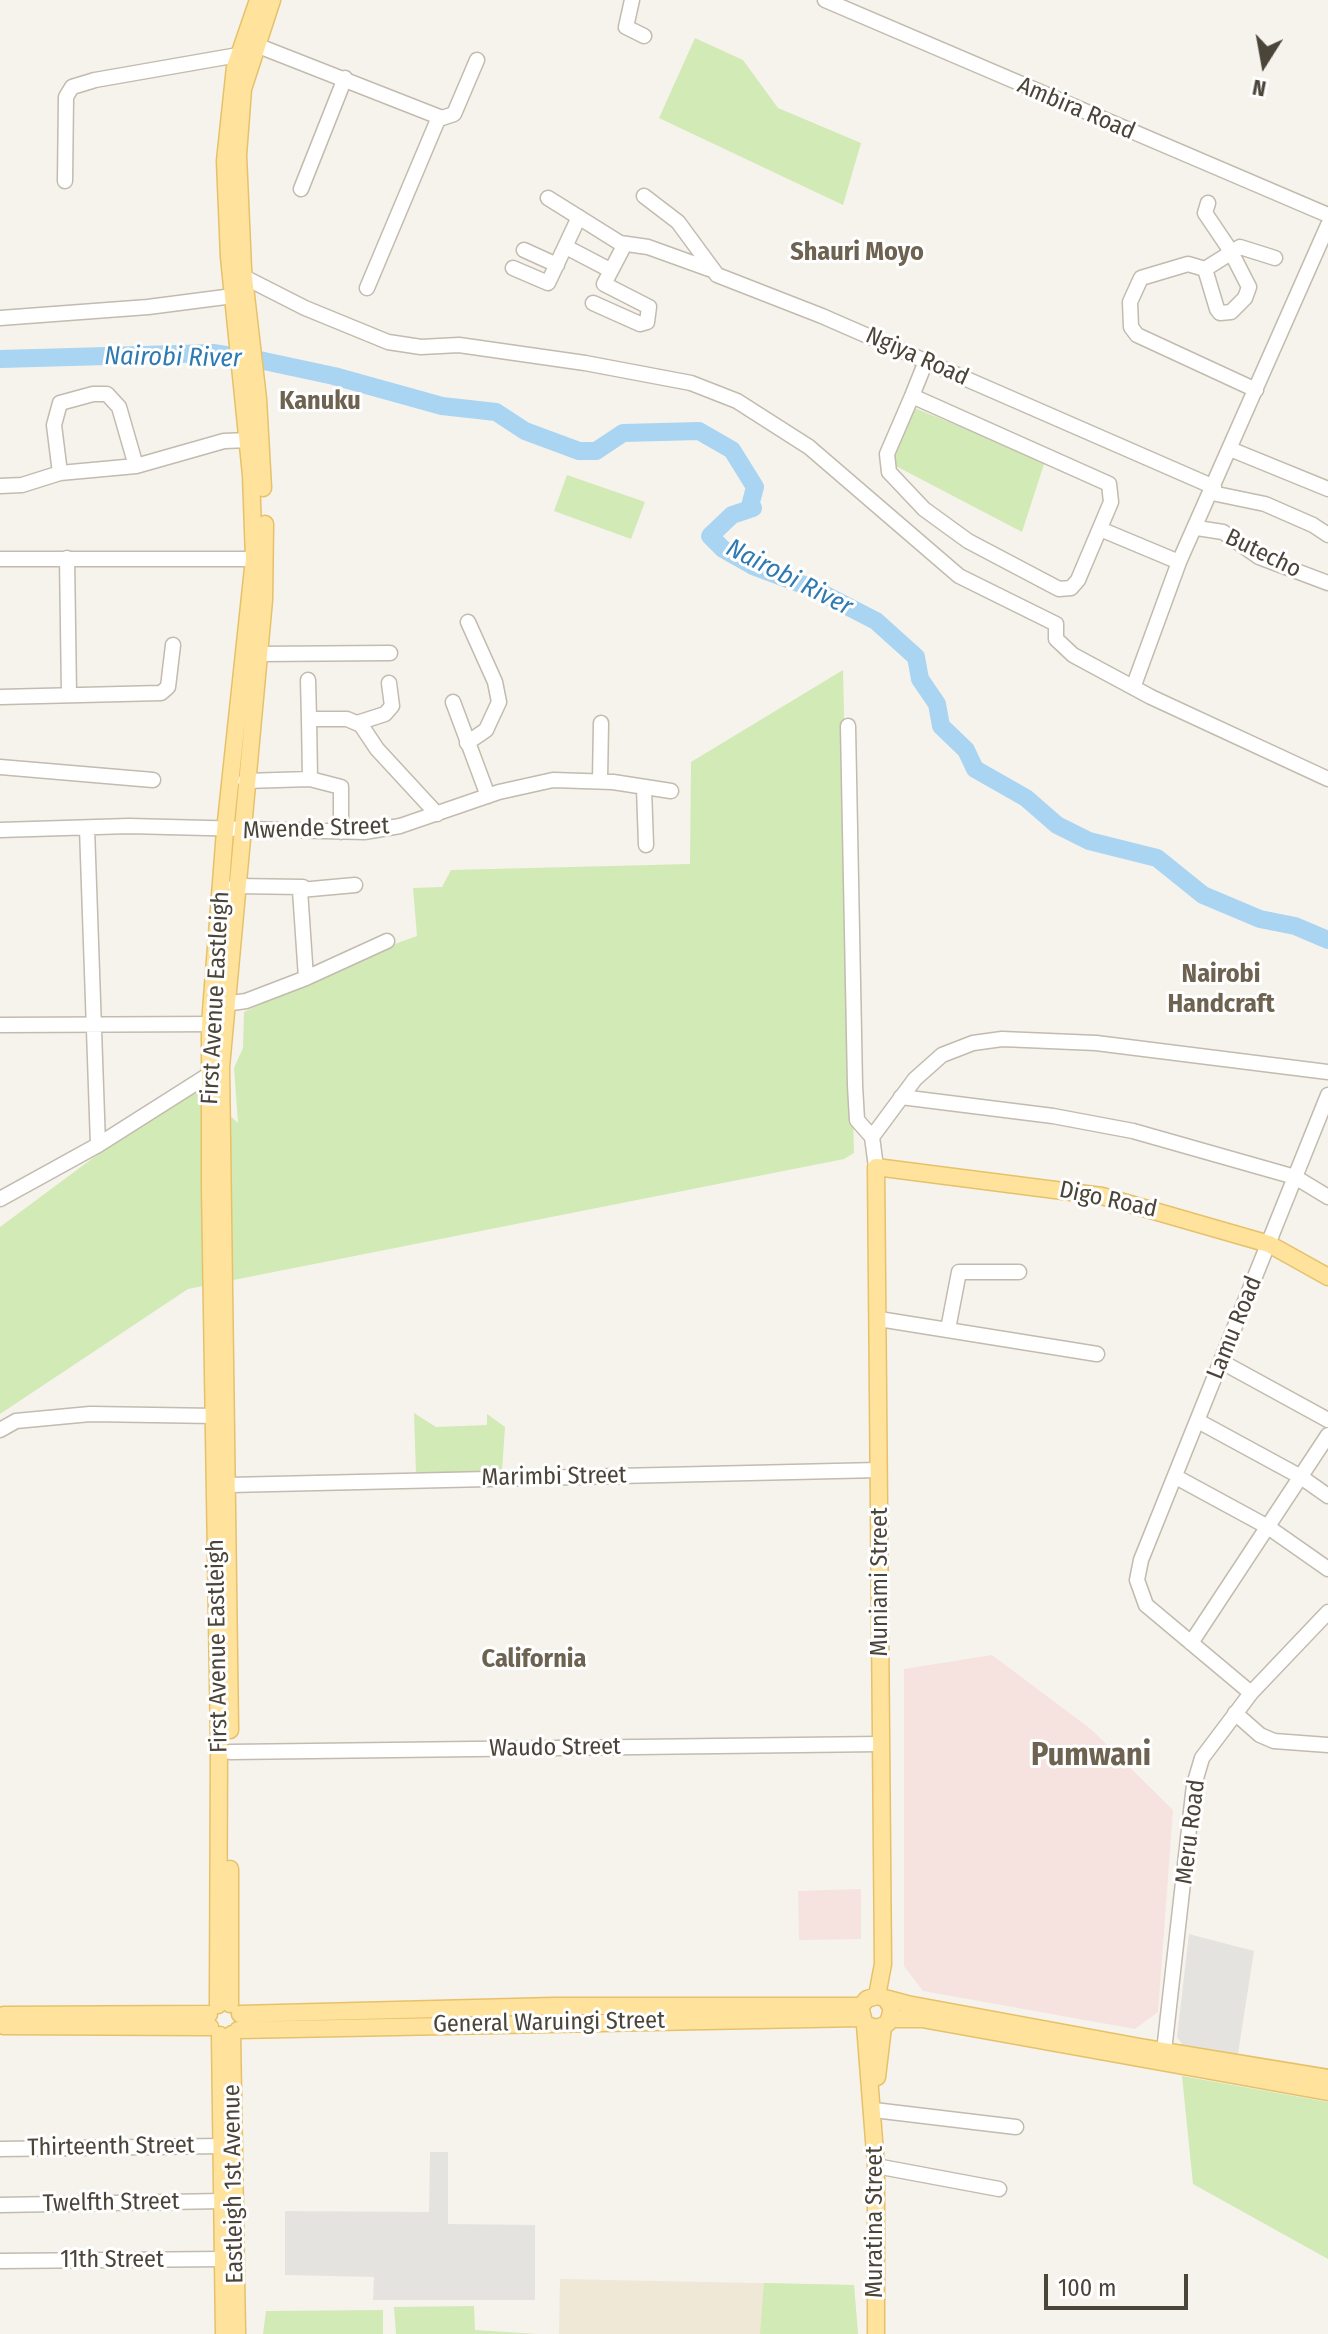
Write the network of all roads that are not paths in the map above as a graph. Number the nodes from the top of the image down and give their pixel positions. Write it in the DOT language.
graph roads {
  1 [pos="258,0"];
  2 [pos="272,0"];
  3 [pos="632,0"];
  4 [pos="825,0"];
  5 [pos="644,36"];
  6 [pos="256,45"];
  7 [pos="238,55"];
  8 [pos="477,60"];
  9 [pos="345,78"];
  10 [pos="439,117"];
  11 [pos="65,181"];
  12 [pos="301,189"];
  13 [pos="644,196"];
  14 [pos="548,198"];
  15 [pos="1208,203"];
  16 [pos="1328,215"];
  17 [pos="579,217"];
  18 [pos="1328,225"];
  19 [pos="625,244"];
  20 [pos="566,247"];
  21 [pos="524,250"];
  22 [pos="1230,250"];
  23 [pos="1275,258"];
  24 [pos="557,265"];
  25 [pos="513,268"];
  26 [pos="710,269"];
  27 [pos="1205,269"];
  28 [pos="610,270"];
  29 [pos="244,277"];
  30 [pos="367,288"];
  31 [pos="233,296"];
  32 [pos="593,303"];
  33 [pos="0,318"];
  34 [pos="247,348"];
  35 [pos="926,361"];
  36 [pos="250,381"];
  37 [pos="1256,390"];
  38 [pos="912,396"];
  39 [pos="249,440"];
  40 [pos="1230,449"];
  41 [pos="136,466"];
  42 [pos="60,473"];
  43 [pos="0,486"];
  44 [pos="1328,489"];
  45 [pos="1213,490"];
  46 [pos="1197,528"];
  47 [pos="1100,529"];
  48 [pos="1328,535"];
  49 [pos="67,558"];
  50 [pos="0,559"];
  51 [pos="254,559"];
  52 [pos="1179,562"];
  53 [pos="1326,577"];
  54 [pos="468,622"];
  55 [pos="173,645"];
  56 [pos="390,653"];
  57 [pos="258,654"];
  58 [pos="308,680"];
  59 [pos="389,683"];
  60 [pos="1134,685"];
  61 [pos="69,694"];
  62 [pos="0,697"];
  63 [pos="453,702"];
  64 [pos="309,719"];
  65 [pos="357,723"];
  66 [pos="601,723"];
  67 [pos="848,726"];
  68 [pos="467,743"];
  69 [pos="0,767"];
  70 [pos="310,779"];
  71 [pos="1328,779"];
  72 [pos="153,780"];
  73 [pos="245,781"];
  74 [pos="600,781"];
  75 [pos="644,788"];
  76 [pos="671,791"];
  77 [pos="488,796"];
  78 [pos="437,814"];
  79 [pos="87,828"];
  80 [pos="0,830"];
  81 [pos="233,831"];
  82 [pos="341,832"];
  83 [pos="646,845"];
  84 [pos="355,885"];
  85 [pos="235,886"];
  86 [pos="303,887"];
  87 [pos="387,941"];
  88 [pos="306,978"];
  89 [pos="224,1004"];
  90 [pos="91,1024"];
  91 [pos="217,1024"];
  92 [pos="0,1025"];
  93 [pos="1328,1072"];
  94 [pos="210,1074"];
  95 [pos="1328,1095"];
  96 [pos="901,1097"];
  97 [pos="872,1137"];
  98 [pos="98,1145"];
  99 [pos="876,1167"];
  100 [pos="1295,1177"];
  101 [pos="1328,1197"];
  102 [pos="0,1199"];
  103 [pos="1269,1244"];
  104 [pos="1019,1272"];
  105 [pos="1328,1277"];
  106 [pos="879,1319"];
  107 [pos="948,1329"];
  108 [pos="1097,1354"];
  109 [pos="1222,1362"];
  110 [pos="216,1416"];
  111 [pos="1328,1420"];
  112 [pos="1198,1421"];
  113 [pos="0,1430"];
  114 [pos="1328,1435"];
  115 [pos="879,1470"];
  116 [pos="1176,1477"];
  117 [pos="1301,1477"];
  118 [pos="229,1485"];
  119 [pos="1328,1496"];
  120 [pos="1268,1527"];
  121 [pos="1328,1569"];
  122 [pos="1326,1616"];
  123 [pos="1191,1643"];
  124 [pos="1251,1693"];
  125 [pos="1235,1713"];
  126 [pos="880,1744"];
  127 [pos="1328,1745"];
  128 [pos="230,1752"];
  129 [pos="882,1997"];
  130 [pos="554,2006"];
  131 [pos="862,2016"];
  132 [pos="225,2020"];
  133 [pos="2,2021"];
  134 [pos="887,2023"];
  135 [pos="555,2024"];
  136 [pos="1164,2051"];
  137 [pos="1328,2078"];
  138 [pos="1328,2092"];
  139 [pos="874,2110"];
  140 [pos="1016,2127"];
  141 [pos="222,2146"];
  142 [pos="0,2149"];
  143 [pos="876,2166"];
  144 [pos="999,2189"];
  145 [pos="223,2201"];
  146 [pos="0,2205"];
  147 [pos="224,2259"];
  148 [pos="0,2261"];
  149 [pos="224,2334"];
  150 [pos="237,2334"];
  151 [pos="876,2334"];
  1 -- 7 [label="main road, First Avenue Eastleigh"];
  2 -- 6 [label="main road, First Avenue Eastleigh"];
  3 -- 5 [label="street"];
  4 -- 16 [label="street, Ambira Road"];
  6 -- 9 [label="street"];
  6 -- 29 [label="main road, First Avenue Eastleigh"];
  7 -- 11 [label="street"];
  7 -- 31 [label="main road, First Avenue Eastleigh"];
  8 -- 10 [label="street"];
  9 -- 10 [label="street"];
  9 -- 12 [label="street"];
  10 -- 30 [label="street"];
  13 -- 26 [label="street, Ngiya Road"];
  14 -- 17 [label="street"];
  15 -- 22 [label="street"];
  17 -- 19 [label="street"];
  17 -- 20 [label="street"];
  18 -- 37 [label="street"];
  19 -- 26 [label="street"];
  19 -- 28 [label="street"];
  20 -- 24 [label="street"];
  20 -- 28 [label="street"];
  21 -- 24 [label="street"];
  22 -- 23 [label="street"];
  22 -- 27 [label="street"];
  22 -- 27 [label="street"];
  24 -- 25 [label="street"];
  26 -- 35 [label="street, Ngiya Road"];
  27 -- 37 [label="street"];
  28 -- 32 [label="street"];
  29 -- 34 [label="main road, First Avenue Eastleigh"];
  29 -- 60 [label="street"];
  31 -- 33 [label="street"];
  31 -- 34 [label="main road, First Avenue Eastleigh"];
  34 -- 36 [label="main road, First Avenue Eastleigh"];
  35 -- 38 [label="street"];
  35 -- 45 [label="street, Ngiya Road"];
  36 -- 39 [label="main road, First Avenue Eastleigh"];
  36 -- 57 [label="main road, First Avenue Eastleigh"];
  37 -- 40 [label="street"];
  38 -- 47 [label="street"];
  38 -- 47 [label="street"];
  39 -- 41 [label="street"];
  39 -- 51 [label="main road, First Avenue Eastleigh"];
  40 -- 44 [label="street"];
  40 -- 45 [label="street"];
  41 -- 42 [label="street"];
  41 -- 42 [label="street"];
  42 -- 43 [label="street"];
  45 -- 46 [label="street"];
  45 -- 48 [label="street, Ngiya Road"];
  46 -- 52 [label="street"];
  46 -- 53 [label="street, Butecho"];
  47 -- 52 [label="street"];
  49 -- 50 [label="street"];
  49 -- 51 [label="street"];
  49 -- 61 [label="street"];
  51 -- 81 [label="main road, First Avenue Eastleigh"];
  52 -- 60 [label="street"];
  54 -- 68 [label="street"];
  55 -- 61 [label="street"];
  56 -- 57 [label="street"];
  57 -- 73 [label="main road, First Avenue Eastleigh"];
  58 -- 64 [label="street"];
  59 -- 65 [label="street"];
  60 -- 71 [label="street"];
  61 -- 62 [label="street"];
  63 -- 68 [label="street"];
  64 -- 65 [label="street"];
  64 -- 70 [label="street"];
  65 -- 78 [label="street"];
  66 -- 74 [label="street"];
  67 -- 97 [label="street"];
  68 -- 77 [label="street"];
  69 -- 72 [label="street"];
  70 -- 73 [label="street"];
  70 -- 82 [label="street"];
  73 -- 81 [label="main road, First Avenue Eastleigh"];
  74 -- 75 [label="street, Mwende Street"];
  74 -- 77 [label="street, Mwende Street"];
  75 -- 76 [label="street, Mwende Street"];
  75 -- 83 [label="street"];
  77 -- 78 [label="street, Mwende Street"];
  78 -- 82 [label="street, Mwende Street"];
  79 -- 80 [label="street, Mwende Street"];
  79 -- 81 [label="street, Mwende Street"];
  79 -- 90 [label="street"];
  81 -- 82 [label="street, Mwende Street"];
  81 -- 85 [label="main road, First Avenue Eastleigh"];
  81 -- 91 [label="main road, First Avenue Eastleigh"];
  84 -- 86 [label="street"];
  85 -- 86 [label="street"];
  85 -- 89 [label="main road, First Avenue Eastleigh"];
  86 -- 88 [label="street"];
  87 -- 88 [label="street"];
  88 -- 89 [label="street"];
  89 -- 91 [label="main road, First Avenue Eastleigh"];
  90 -- 91 [label="street"];
  90 -- 92 [label="street"];
  90 -- 98 [label="street"];
  91 -- 94 [label="main road, First Avenue Eastleigh"];
  91 -- 118 [label="main road, First Avenue Eastleigh"];
  93 -- 96 [label="street"];
  94 -- 98 [label="street"];
  94 -- 110 [label="main road, First Avenue Eastleigh"];
  95 -- 100 [label="street, Lamu Road"];
  96 -- 97 [label="street"];
  96 -- 100 [label="street"];
  97 -- 99 [label="street"];
  98 -- 102 [label="street"];
  99 -- 103 [label="main road, Digo Road"];
  99 -- 106 [label="main road, Muniami Street"];
  100 -- 101 [label="street"];
  100 -- 103 [label="street, Lamu Road"];
  103 -- 105 [label="main road, Digo Road"];
  103 -- 109 [label="street, Lamu Road"];
  104 -- 107 [label="street"];
  106 -- 107 [label="street"];
  106 -- 115 [label="main road, Muniami Street"];
  107 -- 108 [label="street"];
  109 -- 111 [label="street"];
  109 -- 112 [label="street, Lamu Road"];
  110 -- 113 [label="street"];
  110 -- 132 [label="main road, First Avenue Eastleigh"];
  112 -- 116 [label="street, Lamu Road"];
  112 -- 117 [label="street"];
  114 -- 117 [label="street"];
  115 -- 118 [label="street, Marimbi Street"];
  115 -- 126 [label="main road, Muniami Street"];
  116 -- 120 [label="street"];
  116 -- 123 [label="street, Lamu Road"];
  117 -- 119 [label="street"];
  117 -- 120 [label="street"];
  118 -- 128 [label="main road, First Avenue Eastleigh"];
  120 -- 121 [label="street"];
  120 -- 123 [label="street"];
  122 -- 124 [label="street, Meru Road"];
  123 -- 124 [label="street"];
  124 -- 125 [label="street, Meru Road"];
  125 -- 127 [label="street"];
  125 -- 136 [label="street, Meru Road"];
  126 -- 128 [label="street, Waudo Street"];
  126 -- 129 [label="main road, Muniami Street"];
  128 -- 132 [label="main road, First Avenue Eastleigh"];
  129 -- 131 [label="main road"];
  129 -- 134 [label="main road"];
  129 -- 136 [label="main road"];
  130 -- 131 [label="main road, General Waruingi Street"];
  130 -- 132 [label="main road, General Waruingi Street"];
  130 -- 135 [label="main road"];
  131 -- 134 [label="main road"];
  131 -- 135 [label="main road, General Waruingi Street"];
  131 -- 139 [label="main road, Muratina Street"];
  132 -- 133 [label="main road, General Waruingi Street"];
  132 -- 135 [label="main road, General Waruingi Street"];
  132 -- 141 [label="main road, Eastleigh 1st Avenue"];
  132 -- 150 [label="main road, Eastleigh 1st Avenue"];
  134 -- 138 [label="main road"];
  134 -- 139 [label="main road, Muratina Street"];
  136 -- 137 [label="main road"];
  139 -- 140 [label="street"];
  139 -- 143 [label="main road, Muratina Street"];
  141 -- 142 [label="street, Thirteenth Street"];
  141 -- 145 [label="main road, Eastleigh 1st Avenue"];
  143 -- 144 [label="street"];
  143 -- 151 [label="main road, Muratina Street"];
  145 -- 146 [label="street, Twelfth Street"];
  145 -- 147 [label="main road, Eastleigh 1st Avenue"];
  147 -- 148 [label="street, 11th Street"];
  147 -- 149 [label="main road, Eastleigh 1st Avenue"];
}
